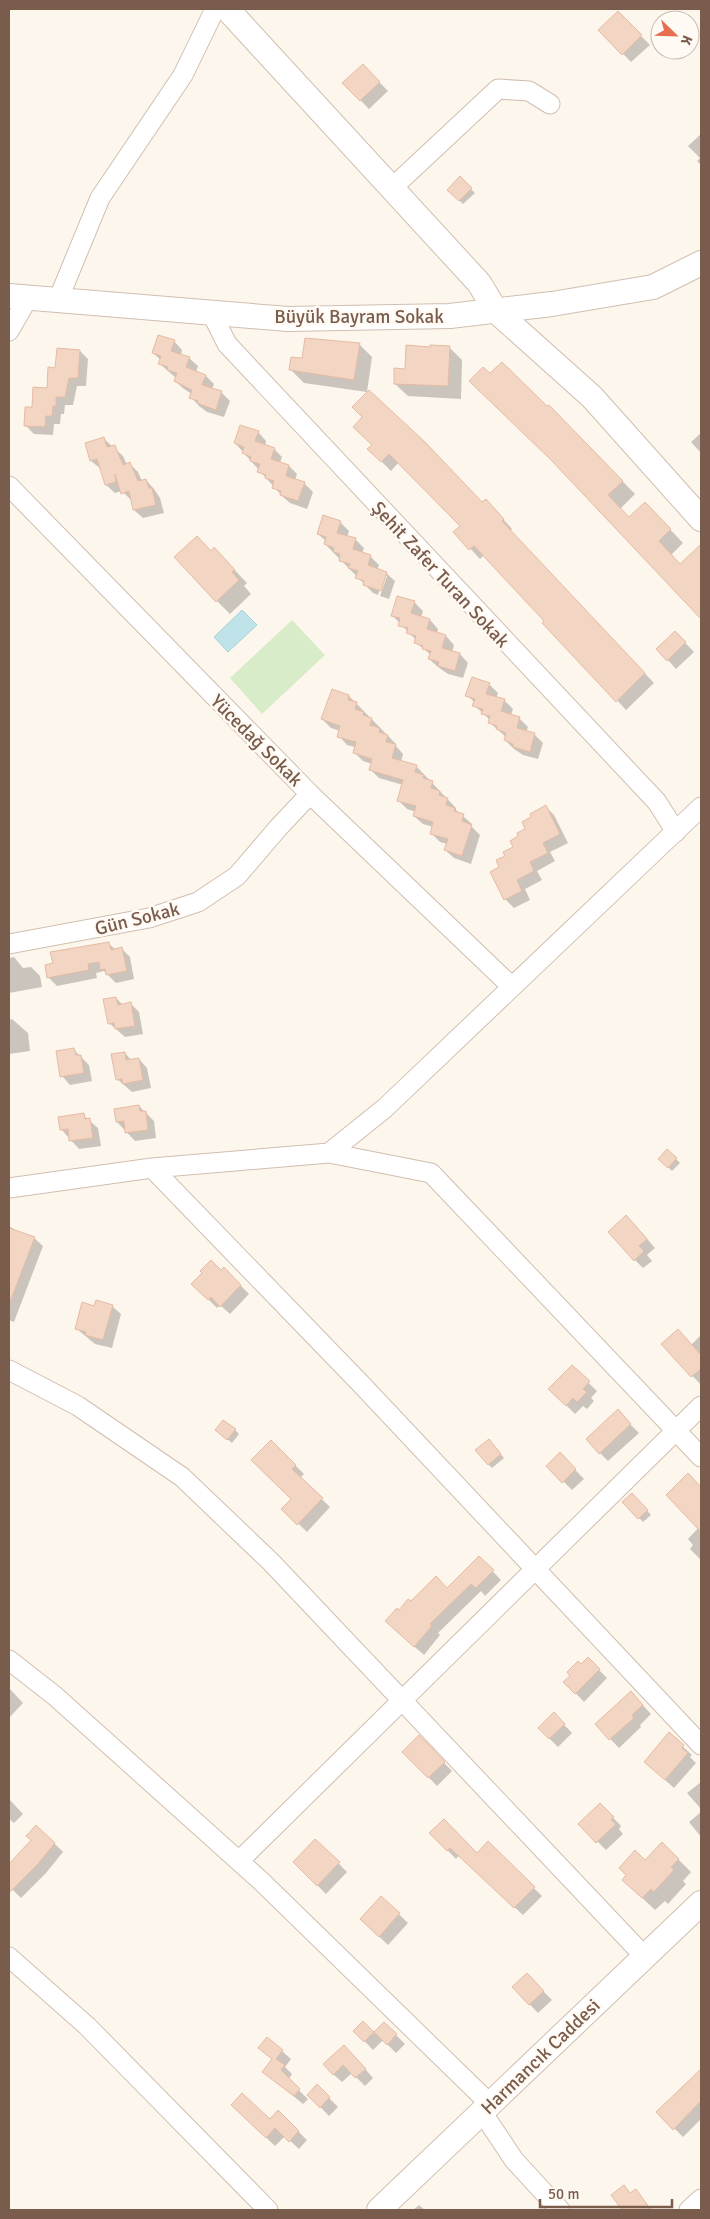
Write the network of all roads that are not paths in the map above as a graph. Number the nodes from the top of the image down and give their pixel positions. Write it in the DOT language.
graph roads {
  1 [pos="215,9"];
  2 [pos="227,9"];
  3 [pos="550,104"];
  4 [pos="392,188"];
  5 [pos="701,262"];
  6 [pos="18,297"];
  7 [pos="58,300"];
  8 [pos="496,311"];
  9 [pos="211,312"];
  10 [pos="9,331"];
  11 [pos="9,486"];
  12 [pos="701,519"];
  13 [pos="310,794"];
  14 [pos="701,808"];
  15 [pos="676,832"];
  16 [pos="9,944"];
  17 [pos="512,987"];
  18 [pos="329,1153"];
  19 [pos="152,1168"];
  20 [pos="9,1188"];
  21 [pos="9,1370"];
  22 [pos="701,1406"];
  23 [pos="676,1431"];
  24 [pos="701,1457"];
  25 [pos="536,1570"];
  26 [pos="9,1660"];
  27 [pos="404,1701"];
  28 [pos="701,1745"];
  29 [pos="239,1861"];
  30 [pos="701,1903"];
  31 [pos="9,1957"];
  32 [pos="645,1957"];
  33 [pos="486,2108"];
  34 [pos="701,2198"];
  35 [pos="268,2210"];
  36 [pos="380,2210"];
  37 [pos="560,2210"];
  38 [pos="689,2210"];
  1 -- 7 [label="street"];
  2 -- 4 [label="street"];
  3 -- 4 [label="street"];
  4 -- 8 [label="street"];
  5 -- 8 [label="street, Büyük Bayram Sokak"];
  6 -- 7 [label="street, Büyük Bayram Sokak"];
  6 -- 10 [label="street"];
  7 -- 9 [label="street, Büyük Bayram Sokak"];
  8 -- 9 [label="street, Büyük Bayram Sokak"];
  8 -- 12 [label="street"];
  9 -- 15 [label="street, Şehit Zafer Turan Sokak"];
  11 -- 13 [label="street, Yücedağ Sokak"];
  13 -- 16 [label="street, Gün Sokak"];
  13 -- 17 [label="street, Yücedağ Sokak"];
  14 -- 15 [label="street"];
  15 -- 17 [label="street"];
  17 -- 18 [label="street"];
  18 -- 19 [label="street"];
  18 -- 23 [label="street"];
  19 -- 20 [label="street"];
  19 -- 25 [label="street"];
  21 -- 27 [label="street"];
  22 -- 23 [label="street"];
  23 -- 24 [label="street"];
  23 -- 25 [label="street"];
  25 -- 27 [label="street"];
  25 -- 28 [label="street"];
  26 -- 29 [label="street"];
  27 -- 29 [label="street"];
  27 -- 32 [label="street"];
  29 -- 33 [label="street"];
  30 -- 32 [label="street, Harmancık Caddesi"];
  31 -- 35 [label="street"];
  32 -- 33 [label="street, Harmancık Caddesi"];
  33 -- 36 [label="street, Harmancık Caddesi"];
  33 -- 37 [label="street"];
  34 -- 38 [label="street"];
}
